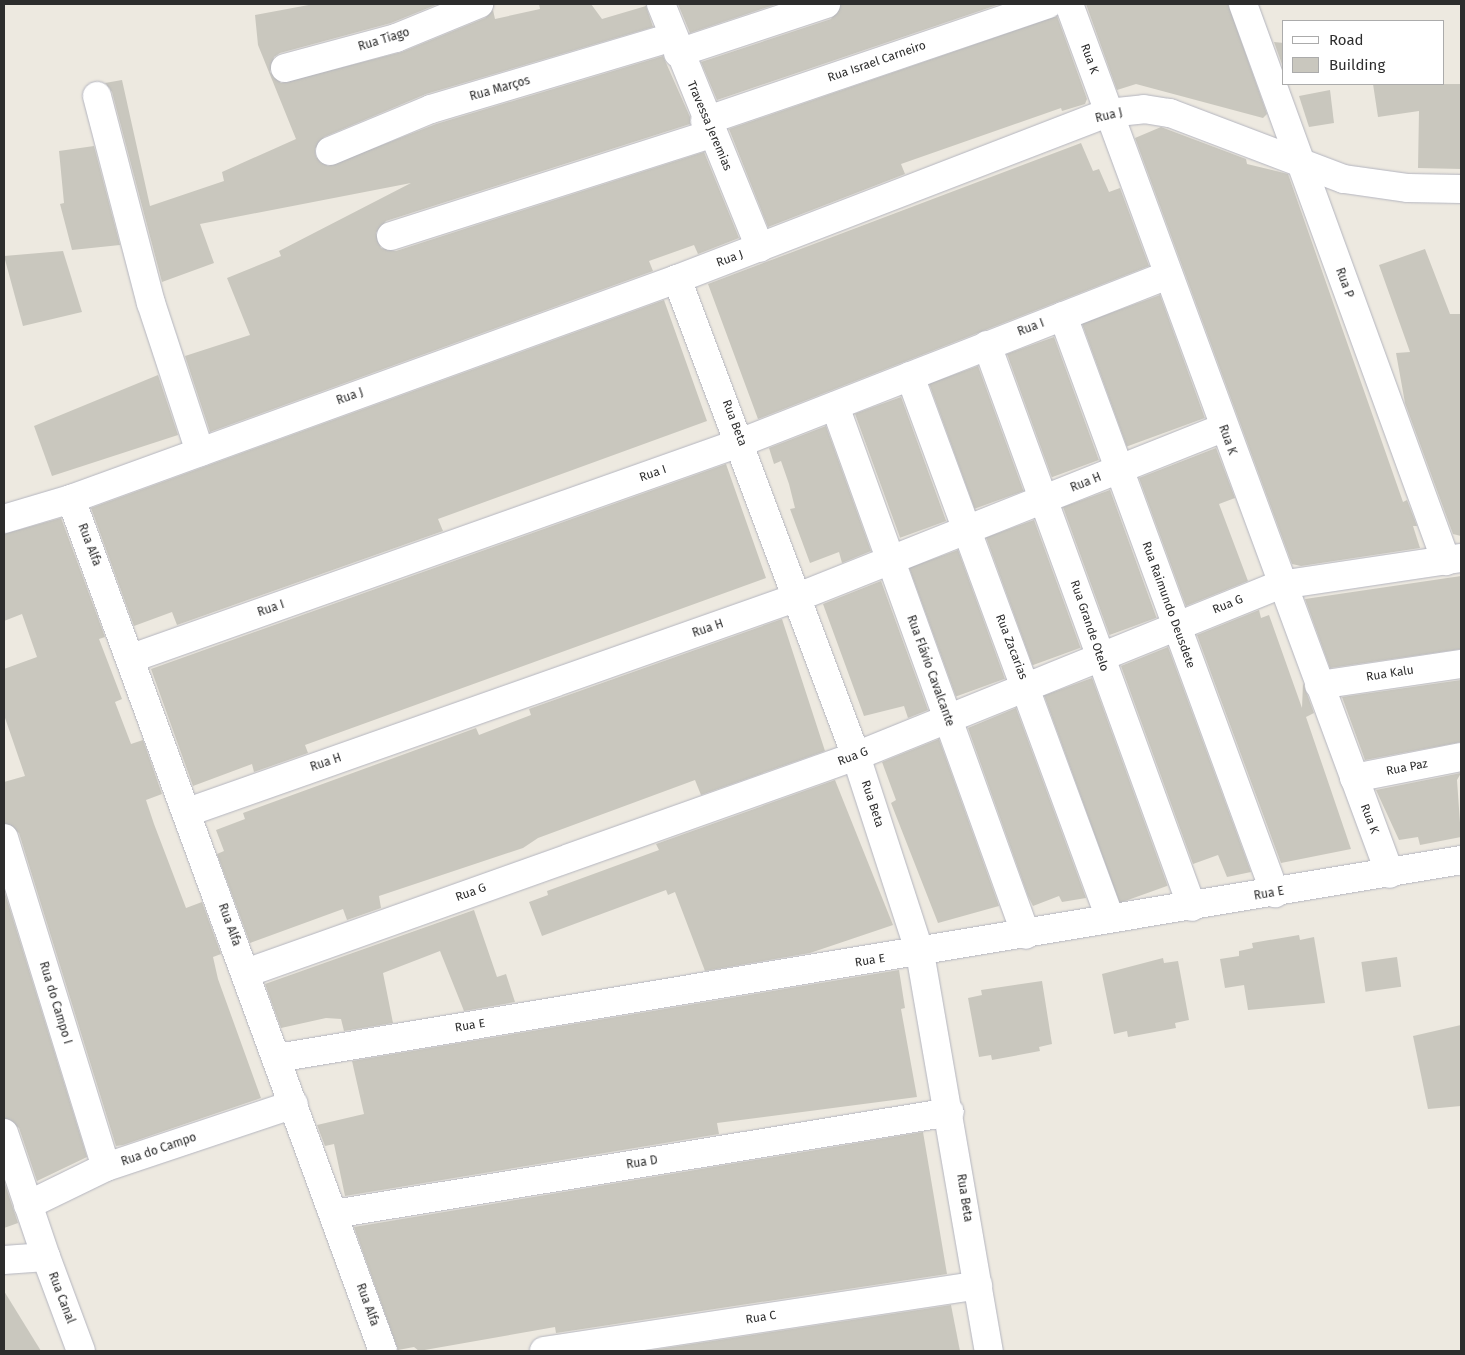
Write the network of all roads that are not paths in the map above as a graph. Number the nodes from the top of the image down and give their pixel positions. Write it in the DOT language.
graph roads {
  1 [pos="479,4"];
  2 [pos="661,4"];
  3 [pos="826,4"];
  4 [pos="1048,4"];
  5 [pos="1069,4"];
  6 [pos="1243,4"];
  7 [pos="762,14"];
  8 [pos="676,45"];
  9 [pos="286,68"];
  10 [pos="97,96"];
  11 [pos="1108,113"];
  12 [pos="708,127"];
  13 [pos="330,151"];
  14 [pos="1300,161"];
  15 [pos="1461,189"];
  16 [pos="391,236"];
  17 [pos="760,248"];
  18 [pos="1169,276"];
  19 [pos="677,279"];
  20 [pos="1063,316"];
  21 [pos="987,345"];
  22 [pos="910,376"];
  23 [pos="835,406"];
  24 [pos="1223,428"];
  25 [pos="742,442"];
  26 [pos="200,452"];
  27 [pos="1119,470"];
  28 [pos="71,499"];
  29 [pos="1046,499"];
  30 [pos="4,519"];
  31 [pos="966,531"];
  32 [pos="1454,560"];
  33 [pos="890,561"];
  34 [pos="1280,584"];
  35 [pos="798,597"];
  36 [pos="1176,627"];
  37 [pos="132,658"];
  38 [pos="1099,658"];
  39 [pos="1461,664"];
  40 [pos="1319,685"];
  41 [pos="1027,686"];
  42 [pos="947,719"];
  43 [pos="856,756"];
  44 [pos="1461,757"];
  45 [pos="1354,778"];
  46 [pos="188,812"];
  47 [pos="4,838"];
  48 [pos="1461,860"];
  49 [pos="1390,874"];
  50 [pos="1275,893"];
  51 [pos="1192,907"];
  52 [pos="1110,918"];
  53 [pos="1026,935"];
  54 [pos="920,953"];
  55 [pos="246,974"];
  56 [pos="277,1058"];
  57 [pos="294,1104"];
  58 [pos="950,1112"];
  59 [pos="4,1133"];
  60 [pos="106,1168"];
  61 [pos="28,1204"];
  62 [pos="334,1214"];
  63 [pos="46,1257"];
  64 [pos="4,1260"];
  65 [pos="978,1285"];
  66 [pos="81,1351"];
  67 [pos="383,1351"];
  68 [pos="544,1351"];
  69 [pos="989,1351"];
  1 -- 9 [label="street, Rua Tiago"];
  2 -- 8 [label="street, Travessa Jeremias"];
  3 -- 7 [label="street, Rua Marços"];
  4 -- 12 [label="street, Rua Israel Carneiro"];
  5 -- 11 [label="street, Rua K"];
  6 -- 14 [label="street, Rua P"];
  7 -- 8 [label="street, Rua Marços"];
  8 -- 12 [label="street, Travessa Jeremias"];
  8 -- 13 [label="street, Rua Marços"];
  10 -- 26 [label="street"];
  11 -- 14 [label="street, Rua J"];
  11 -- 17 [label="street, Rua J"];
  11 -- 18 [label="street, Rua K"];
  12 -- 16 [label="street, Rua Israel Carneiro"];
  12 -- 17 [label="street, Travessa Jeremias"];
  14 -- 15 [label="street, Rua J"];
  14 -- 32 [label="street, Rua P"];
  17 -- 19 [label="street, Rua J"];
  18 -- 20 [label="street, Rua I"];
  18 -- 24 [label="street, Rua K"];
  19 -- 25 [label="street, Rua Beta"];
  19 -- 26 [label="street, Rua J"];
  20 -- 21 [label="street, Rua I"];
  20 -- 27 [label="street, Rua Raimundo Deusdete"];
  21 -- 22 [label="street, Rua I"];
  21 -- 29 [label="street, Rua Grande Otelo"];
  22 -- 23 [label="street, Rua I"];
  22 -- 31 [label="street, Rua Zacarias"];
  23 -- 25 [label="street, Rua I"];
  23 -- 33 [label="street, Rua Flávio Cavalcante"];
  24 -- 27 [label="street, Rua H"];
  24 -- 34 [label="street, Rua K"];
  25 -- 35 [label="street, Rua Beta"];
  25 -- 37 [label="street, Rua I"];
  26 -- 28 [label="street, Rua J"];
  27 -- 29 [label="street, Rua H"];
  27 -- 36 [label="street, Rua Raimundo Deusdete"];
  28 -- 30 [label="street, Rua J"];
  28 -- 37 [label="street, Rua Alfa"];
  29 -- 31 [label="street, Rua H"];
  29 -- 38 [label="street, Rua Grande Otelo"];
  31 -- 33 [label="street, Rua H"];
  31 -- 41 [label="street, Rua Zacarias"];
  32 -- 34 [label="street, Rua G"];
  33 -- 35 [label="street, Rua H"];
  33 -- 42 [label="street, Rua Flávio Cavalcante"];
  34 -- 36 [label="street, Rua G"];
  34 -- 40 [label="street, Rua K"];
  35 -- 43 [label="street, Rua Beta"];
  35 -- 46 [label="street, Rua H"];
  36 -- 38 [label="street, Rua G"];
  36 -- 50 [label="street, Rua Raimundo Deusdete"];
  37 -- 46 [label="street, Rua Alfa"];
  38 -- 41 [label="street, Rua G"];
  38 -- 51 [label="street, Rua Grande Otelo"];
  39 -- 40 [label="street, Rua Kalu"];
  40 -- 45 [label="street, Rua K"];
  41 -- 42 [label="street, Rua G"];
  41 -- 52 [label="street, Rua Zacarias"];
  42 -- 43 [label="street, Rua G"];
  42 -- 53 [label="street, Rua Flávio Cavalcante"];
  43 -- 54 [label="street, Rua Beta"];
  43 -- 55 [label="street, Rua G"];
  44 -- 45 [label="street, Rua Paz"];
  45 -- 49 [label="street, Rua K"];
  46 -- 55 [label="street, Rua Alfa"];
  47 -- 60 [label="street, Rua do Campo I"];
  48 -- 49 [label="street, Rua E"];
  49 -- 50 [label="street, Rua E"];
  50 -- 51 [label="street, Rua E"];
  51 -- 52 [label="street, Rua E"];
  52 -- 53 [label="street, Rua E"];
  53 -- 54 [label="street, Rua E"];
  54 -- 56 [label="street, Rua E"];
  54 -- 58 [label="street, Rua Beta"];
  55 -- 56 [label="street, Rua Alfa"];
  56 -- 57 [label="street, Rua Alfa"];
  57 -- 60 [label="street, Rua do Campo"];
  57 -- 62 [label="street, Rua Alfa"];
  58 -- 62 [label="street, Rua D"];
  58 -- 65 [label="street, Rua Beta"];
  59 -- 61 [label="street"];
  60 -- 61 [label="street, Rua do Campo"];
  61 -- 63 [label="street"];
  62 -- 67 [label="street, Rua Alfa"];
  63 -- 64 [label="street, Rua Canal"];
  63 -- 66 [label="street, Rua Canal"];
  65 -- 68 [label="street, Rua C"];
  65 -- 69 [label="street, Rua Beta"];
}
